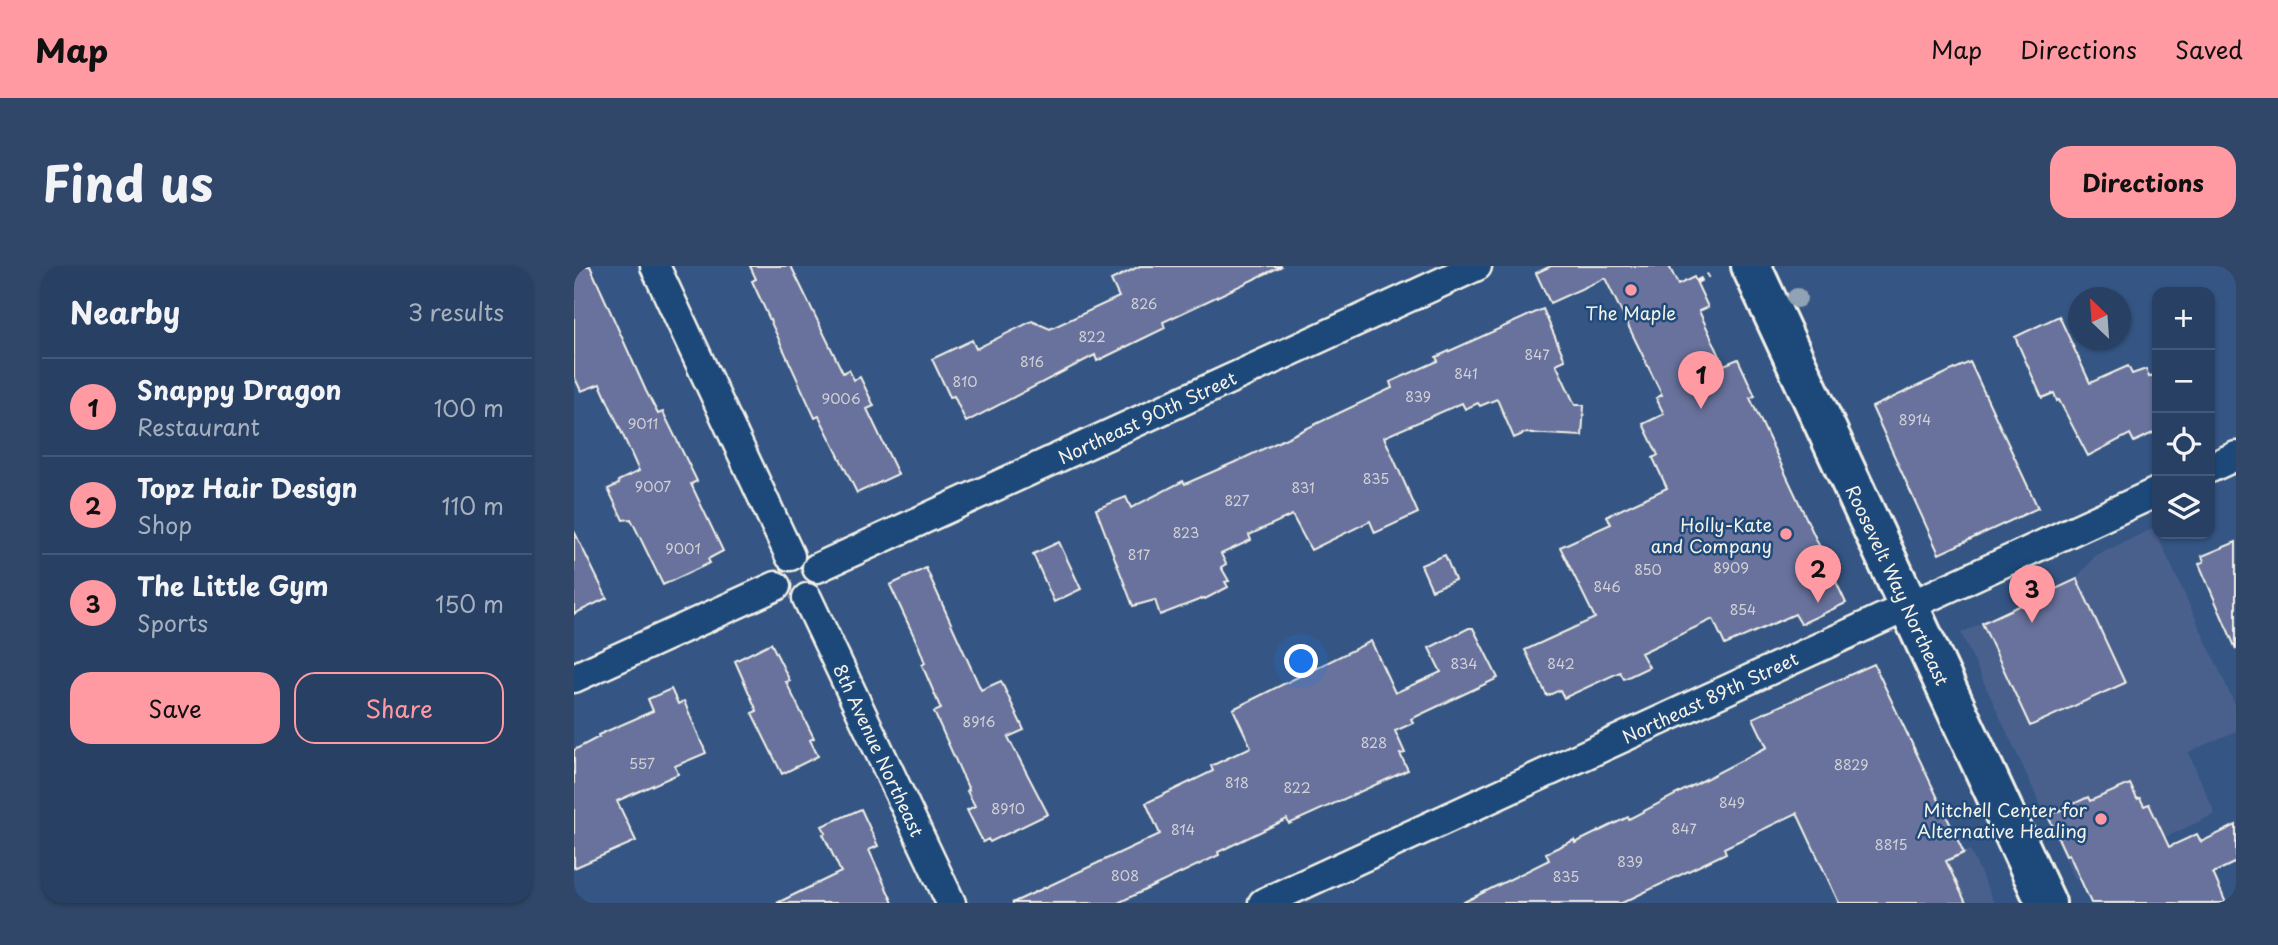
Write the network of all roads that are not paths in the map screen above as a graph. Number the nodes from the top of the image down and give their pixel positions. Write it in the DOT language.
graph roads {
  1 [pos="655,266"];
  2 [pos="1477,266"];
  3 [pos="1751,266"];
  4 [pos="2236,456"];
  5 [pos="2215,466"];
  6 [pos="2152,494"];
  7 [pos="790,556"];
  8 [pos="817,568"];
  9 [pos="776,586"];
  10 [pos="807,598"];
  11 [pos="1908,605"];
  12 [pos="574,678"];
  13 [pos="951,903"];
  14 [pos="1263,903"];
  15 [pos="2046,903"];
  1 -- 7 [label="street"];
  2 -- 8 [label="street, Northeast 90th Street"];
  3 -- 11 [label="main road, Roosevelt Way Northeast"];
  4 -- 5 [label="street"];
  6 -- 11 [label="street, Northeast 89th Street"];
  7 -- 8 [label="street"];
  7 -- 9 [label="street"];
  8 -- 10 [label="street"];
  9 -- 10 [label="street"];
  9 -- 12 [label="street"];
  10 -- 13 [label="street, 8th Avenue Northeast"];
  11 -- 14 [label="street, Northeast 89th Street"];
  11 -- 15 [label="main road, Roosevelt Way Northeast"];
}
